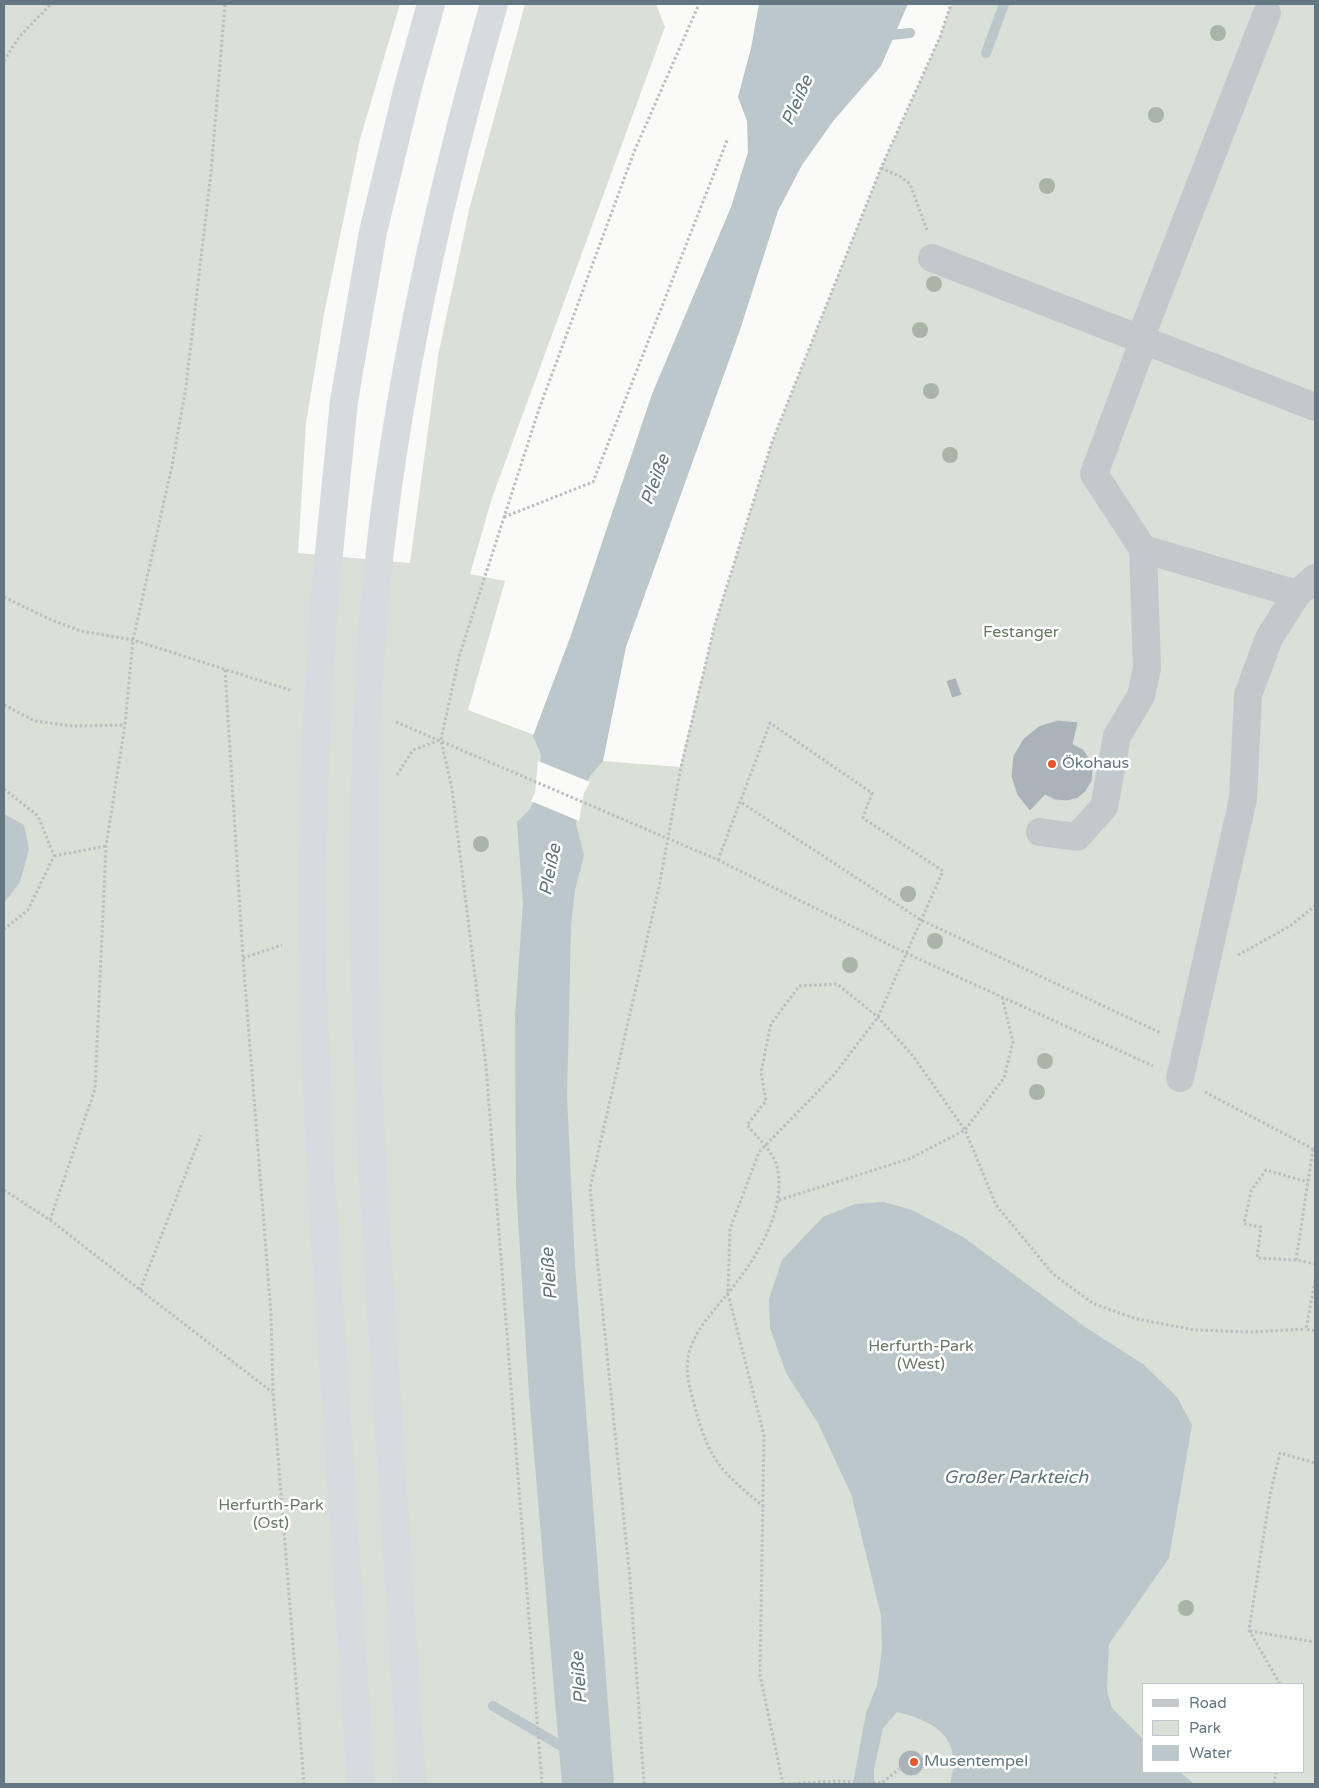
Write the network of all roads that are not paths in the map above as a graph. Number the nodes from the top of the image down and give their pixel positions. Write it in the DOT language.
graph roads {
  1 [pos="431,4"];
  2 [pos="494,4"];
  3 [pos="1267,13"];
  4 [pos="932,258"];
  5 [pos="1142,339"];
  6 [pos="1315,406"];
  7 [pos="1144,549"];
  8 [pos="1306,586"];
  9 [pos="1040,832"];
  10 [pos="1180,1078"];
  11 [pos="361,1784"];
  12 [pos="412,1784"];
  1 -- 11 [label="highway"];
  2 -- 12 [label="highway"];
  3 -- 5 [label="lane"];
  4 -- 5 [label="lane"];
  5 -- 6 [label="lane"];
  5 -- 7 [label="lane"];
  7 -- 8 [label="lane"];
  7 -- 9 [label="lane"];
  8 -- 10 [label="lane"];
}
